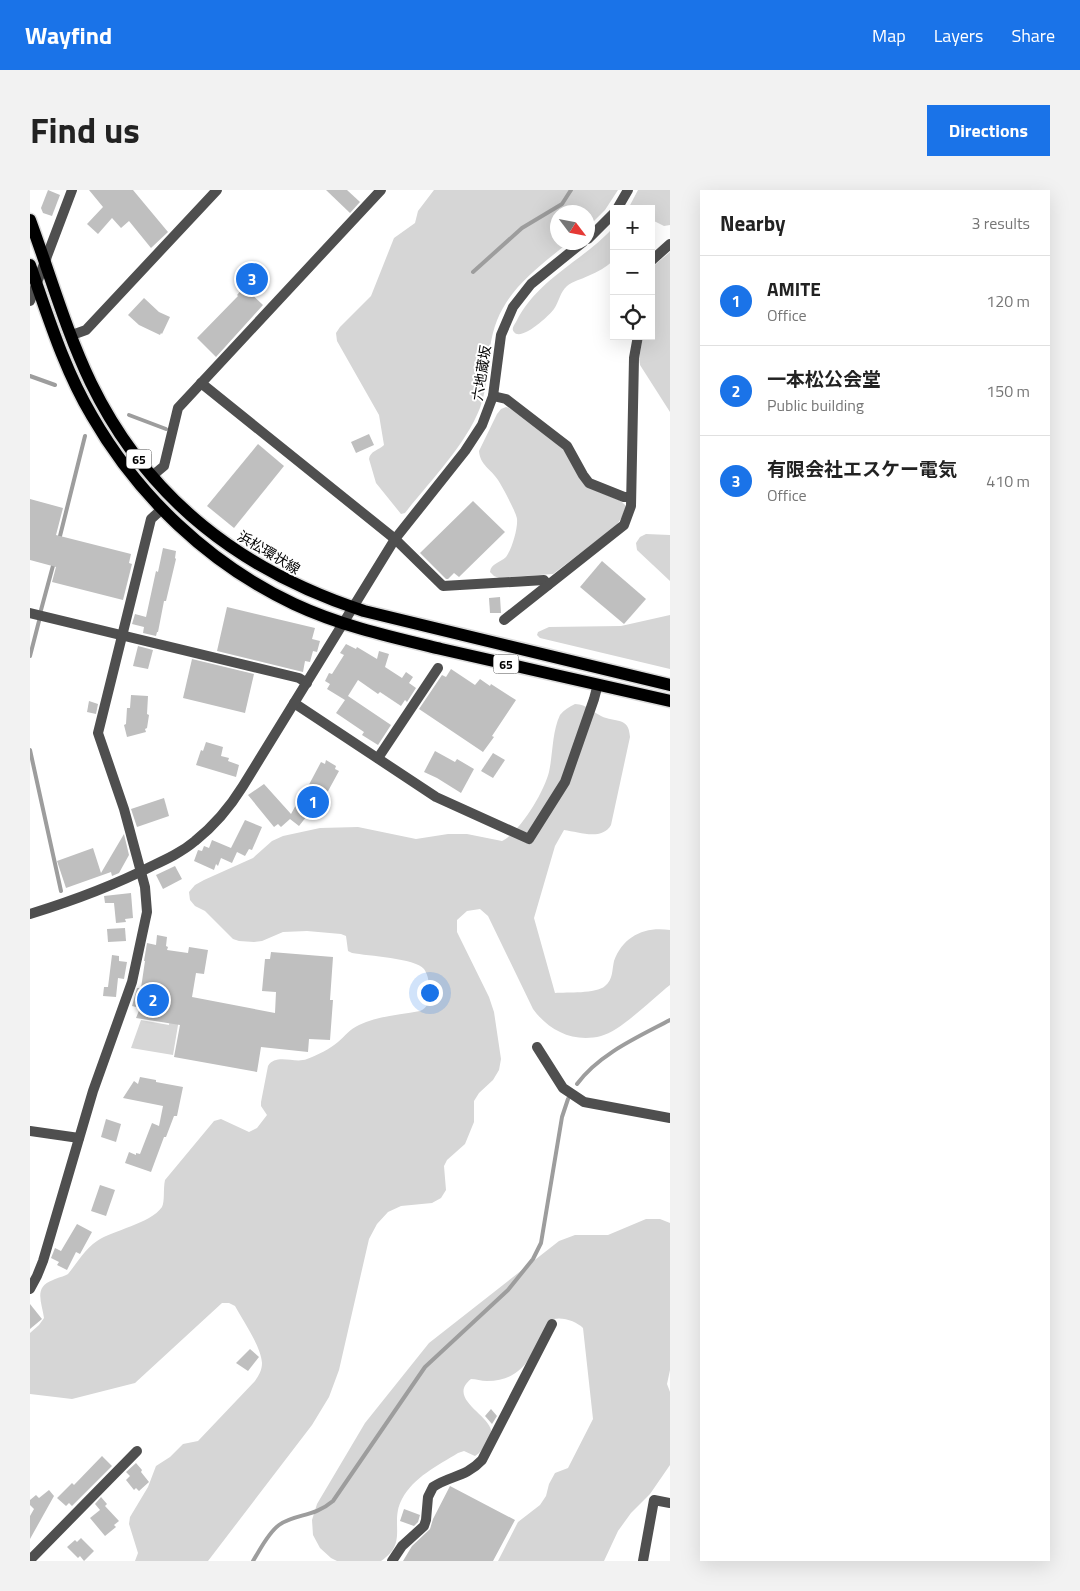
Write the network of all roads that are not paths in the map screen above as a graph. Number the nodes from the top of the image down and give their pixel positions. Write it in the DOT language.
graph roads {
  1 [pos="72,190"];
  2 [pos="217,190"];
  3 [pos="381,190"];
  4 [pos="628,190"];
  5 [pos="619,205"];
  6 [pos="610,217"];
  7 [pos="30,220"];
  8 [pos="595,232"];
  9 [pos="670,244"];
  10 [pos="573,250"];
  11 [pos="655,257"];
  12 [pos="45,262"];
  13 [pos="30,265"];
  14 [pos="37,284"];
  15 [pos="30,301"];
  16 [pos="72,335"];
  17 [pos="637,340"];
  18 [pos="201,383"];
  19 [pos="493,396"];
  20 [pos="152,476"];
  21 [pos="631,497"];
  22 [pos="162,509"];
  23 [pos="395,540"];
  24 [pos="548,585"];
  25 [pos="353,608"];
  26 [pos="30,613"];
  27 [pos="504,620"];
  28 [pos="344,623"];
  29 [pos="122,636"];
  30 [pos="438,668"];
  31 [pos="307,683"];
  32 [pos="598,684"];
  33 [pos="670,685"];
  34 [pos="670,701"];
  35 [pos="294,703"];
  36 [pos="378,758"];
  37 [pos="141,872"];
  38 [pos="30,914"];
  39 [pos="536,1047"];
  40 [pos="670,1118"];
  41 [pos="30,1131"];
  42 [pos="80,1138"];
  43 [pos="30,1288"];
  44 [pos="552,1324"];
  45 [pos="137,1451"];
  46 [pos="670,1503"];
  47 [pos="30,1560"];
  48 [pos="392,1561"];
  49 [pos="643,1561"];
  1 -- 12 [label="street"];
  2 -- 16 [label="street"];
  3 -- 18 [label="street"];
  4 -- 5 [label="street"];
  6 -- 8 [label="street"];
  7 -- 12 [label="main road, 浜松環状線 / 65"];
  9 -- 11 [label="street"];
  10 -- 19 [label="street, 六地蔵坂"];
  12 -- 14 [label="street"];
  12 -- 16 [label="main road, 浜松環状線 / 65"];
  13 -- 14 [label="main road, 65"];
  14 -- 15 [label="street"];
  14 -- 22 [label="main road, 65"];
  16 -- 20 [label="main road, 浜松環状線 / 65"];
  17 -- 21 [label="street"];
  18 -- 20 [label="street"];
  18 -- 23 [label="street"];
  19 -- 21 [label="street"];
  19 -- 23 [label="street, 六地蔵坂"];
  20 -- 25 [label="main road, 浜松環状線 / 65"];
  21 -- 24 [label="street"];
  22 -- 28 [label="main road, 65"];
  22 -- 29 [label="street"];
  23 -- 24 [label="street"];
  23 -- 25 [label="street, 六地蔵坂"];
  24 -- 27 [label="street"];
  25 -- 28 [label="street, 六地蔵坂"];
  25 -- 33 [label="main road, 浜松環状線 / 65"];
  26 -- 29 [label="street"];
  28 -- 31 [label="street, 六地蔵坂"];
  28 -- 32 [label="main road, 65"];
  29 -- 31 [label="street"];
  29 -- 37 [label="street"];
  30 -- 36 [label="street"];
  31 -- 35 [label="street, 六地蔵坂"];
  32 -- 34 [label="main road, 65"];
  32 -- 36 [label="street"];
  35 -- 36 [label="street"];
  35 -- 37 [label="street, 六地蔵坂"];
  37 -- 38 [label="street, 六地蔵坂"];
  37 -- 42 [label="street"];
  39 -- 40 [label="street"];
  41 -- 42 [label="street"];
  42 -- 43 [label="street"];
  44 -- 48 [label="street"];
  45 -- 47 [label="street"];
  46 -- 49 [label="street"];
}
